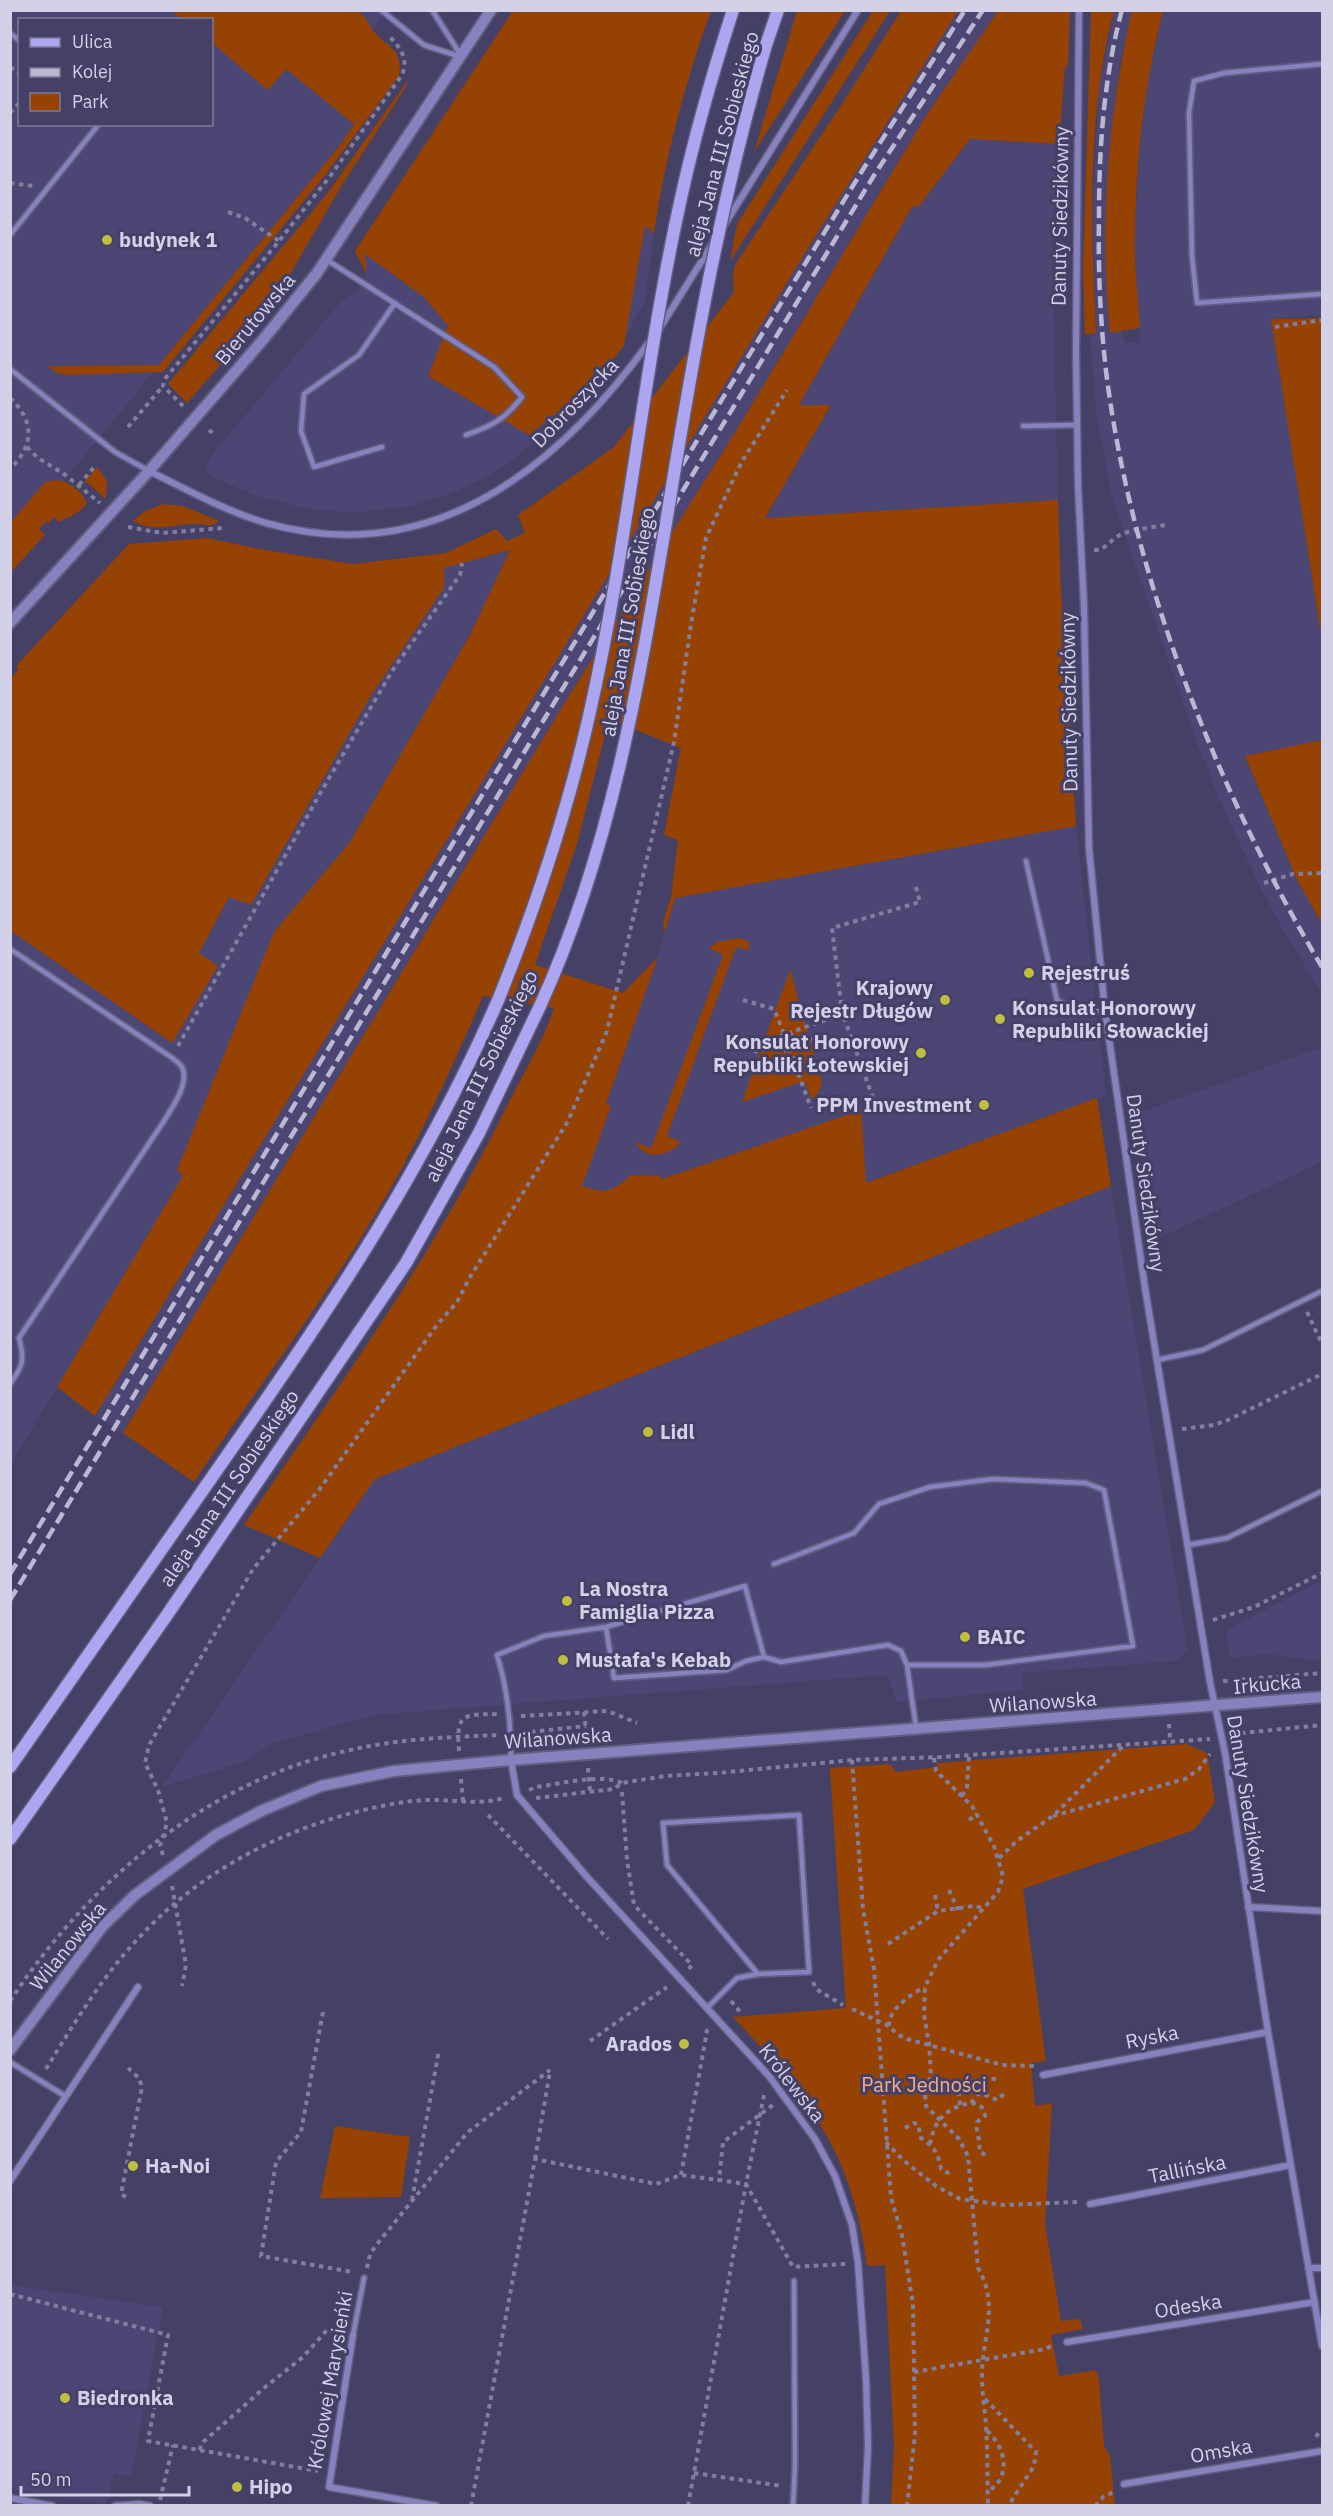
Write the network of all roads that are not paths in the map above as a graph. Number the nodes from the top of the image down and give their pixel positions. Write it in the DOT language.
graph roads {
  1 [pos="381,10"];
  2 [pos="432,10"];
  3 [pos="491,10"];
  4 [pos="734,10"];
  5 [pos="778,10"];
  6 [pos="858,10"];
  7 [pos="1079,10"];
  8 [pos="461,57"];
  9 [pos="1323,64"];
  10 [pos="97,126"];
  11 [pos="10,235"];
  12 [pos="327,260"];
  13 [pos="1323,294"];
  14 [pos="395,303"];
  15 [pos="10,369"];
  16 [pos="1077,425"];
  17 [pos="1023,426"];
  18 [pos="465,435"];
  19 [pos="382,447"];
  20 [pos="149,471"];
  21 [pos="10,623"];
  22 [pos="1026,861"];
  23 [pos="10,949"];
  24 [pos="1105,1011"];
  25 [pos="1323,1291"];
  26 [pos="1157,1360"];
  27 [pos="10,1384"];
  28 [pos="1323,1491"];
  29 [pos="1188,1545"];
  30 [pos="774,1564"];
  31 [pos="606,1627"];
  32 [pos="764,1657"];
  33 [pos="907,1665"];
  34 [pos="1323,1697"];
  35 [pos="1215,1707"];
  36 [pos="916,1730"];
  37 [pos="511,1760"];
  38 [pos="10,1767"];
  39 [pos="10,1839"];
  40 [pos="1248,1907"];
  41 [pos="1323,1911"];
  42 [pos="758,1974"];
  43 [pos="138,1988"];
  44 [pos="707,2008"];
  45 [pos="1268,2032"];
  46 [pos="10,2050"];
  47 [pos="10,2062"];
  48 [pos="1043,2075"];
  49 [pos="65,2096"];
  50 [pos="1291,2165"];
  51 [pos="10,2181"];
  52 [pos="1090,2204"];
  53 [pos="1310,2268"];
  54 [pos="1323,2268"];
  55 [pos="365,2276"];
  56 [pos="794,2281"];
  57 [pos="1315,2302"];
  58 [pos="353,2335"];
  59 [pos="1066,2342"];
  60 [pos="1323,2346"];
  61 [pos="1323,2451"];
  62 [pos="1124,2484"];
  63 [pos="10,2498"];
  64 [pos="53,2505"];
  65 [pos="115,2505"];
  66 [pos="150,2505"];
  67 [pos="437,2505"];
  68 [pos="793,2505"];
  69 [pos="865,2505"];
  1 -- 8 [label="lane"];
  2 -- 8 [label="lane"];
  3 -- 8 [label="street, Bierutowska"];
  4 -- 38 [label="main road, aleja Jana III Sobieskiego, bridge"];
  5 -- 39 [label="main road, aleja Jana III Sobieskiego, bridge"];
  6 -- 20 [label="street, Dobroszycka"];
  7 -- 16 [label="street, Danuty Siedzikówny"];
  8 -- 12 [label="street, Bierutowska"];
  9 -- 13 [label="lane"];
  10 -- 11 [label="lane"];
  12 -- 14 [label="lane"];
  12 -- 20 [label="street, Bierutowska"];
  14 -- 18 [label="lane"];
  14 -- 19 [label="lane"];
  15 -- 20 [label="lane"];
  16 -- 17 [label="lane"];
  16 -- 24 [label="street, Danuty Siedzikówny"];
  20 -- 21 [label="street, Bierutowska"];
  22 -- 24 [label="lane"];
  23 -- 27 [label="lane"];
  24 -- 26 [label="street, Danuty Siedzikówny"];
  25 -- 26 [label="lane"];
  26 -- 29 [label="street, Danuty Siedzikówny"];
  28 -- 29 [label="lane"];
  29 -- 35 [label="street, Danuty Siedzikówny"];
  30 -- 33 [label="lane"];
  31 -- 32 [label="lane"];
  31 -- 32 [label="lane"];
  31 -- 37 [label="lane"];
  32 -- 33 [label="lane"];
  33 -- 36 [label="lane"];
  34 -- 35 [label="street, Irkucka"];
  35 -- 36 [label="street, Wilanowska"];
  35 -- 40 [label="street, Danuty Siedzikówny"];
  36 -- 37 [label="street, Wilanowska"];
  37 -- 44 [label="street, Królewska"];
  37 -- 46 [label="street, Wilanowska"];
  40 -- 41 [label="street"];
  40 -- 45 [label="street, Danuty Siedzikówny"];
  42 -- 42 [label="lane"];
  42 -- 44 [label="lane"];
  43 -- 49 [label="street"];
  44 -- 69 [label="street, Królewska"];
  45 -- 48 [label="street, Ryska"];
  45 -- 50 [label="street, Danuty Siedzikówny"];
  47 -- 49 [label="lane"];
  49 -- 51 [label="street"];
  50 -- 52 [label="street, Tallińska"];
  50 -- 53 [label="street, Danuty Siedzikówny"];
  53 -- 54 [label="street"];
  53 -- 57 [label="street, Danuty Siedzikówny"];
  55 -- 58 [label="lane, Królowej Marysieńki"];
  56 -- 68 [label="lane"];
  57 -- 59 [label="street, Odeska"];
  57 -- 60 [label="street, Danuty Siedzikówny"];
  58 -- 67 [label="street, Królowej Marysieńki"];
  61 -- 62 [label="street, Omska"];
  63 -- 64 [label="street"];
  65 -- 66 [label="street"];
}
